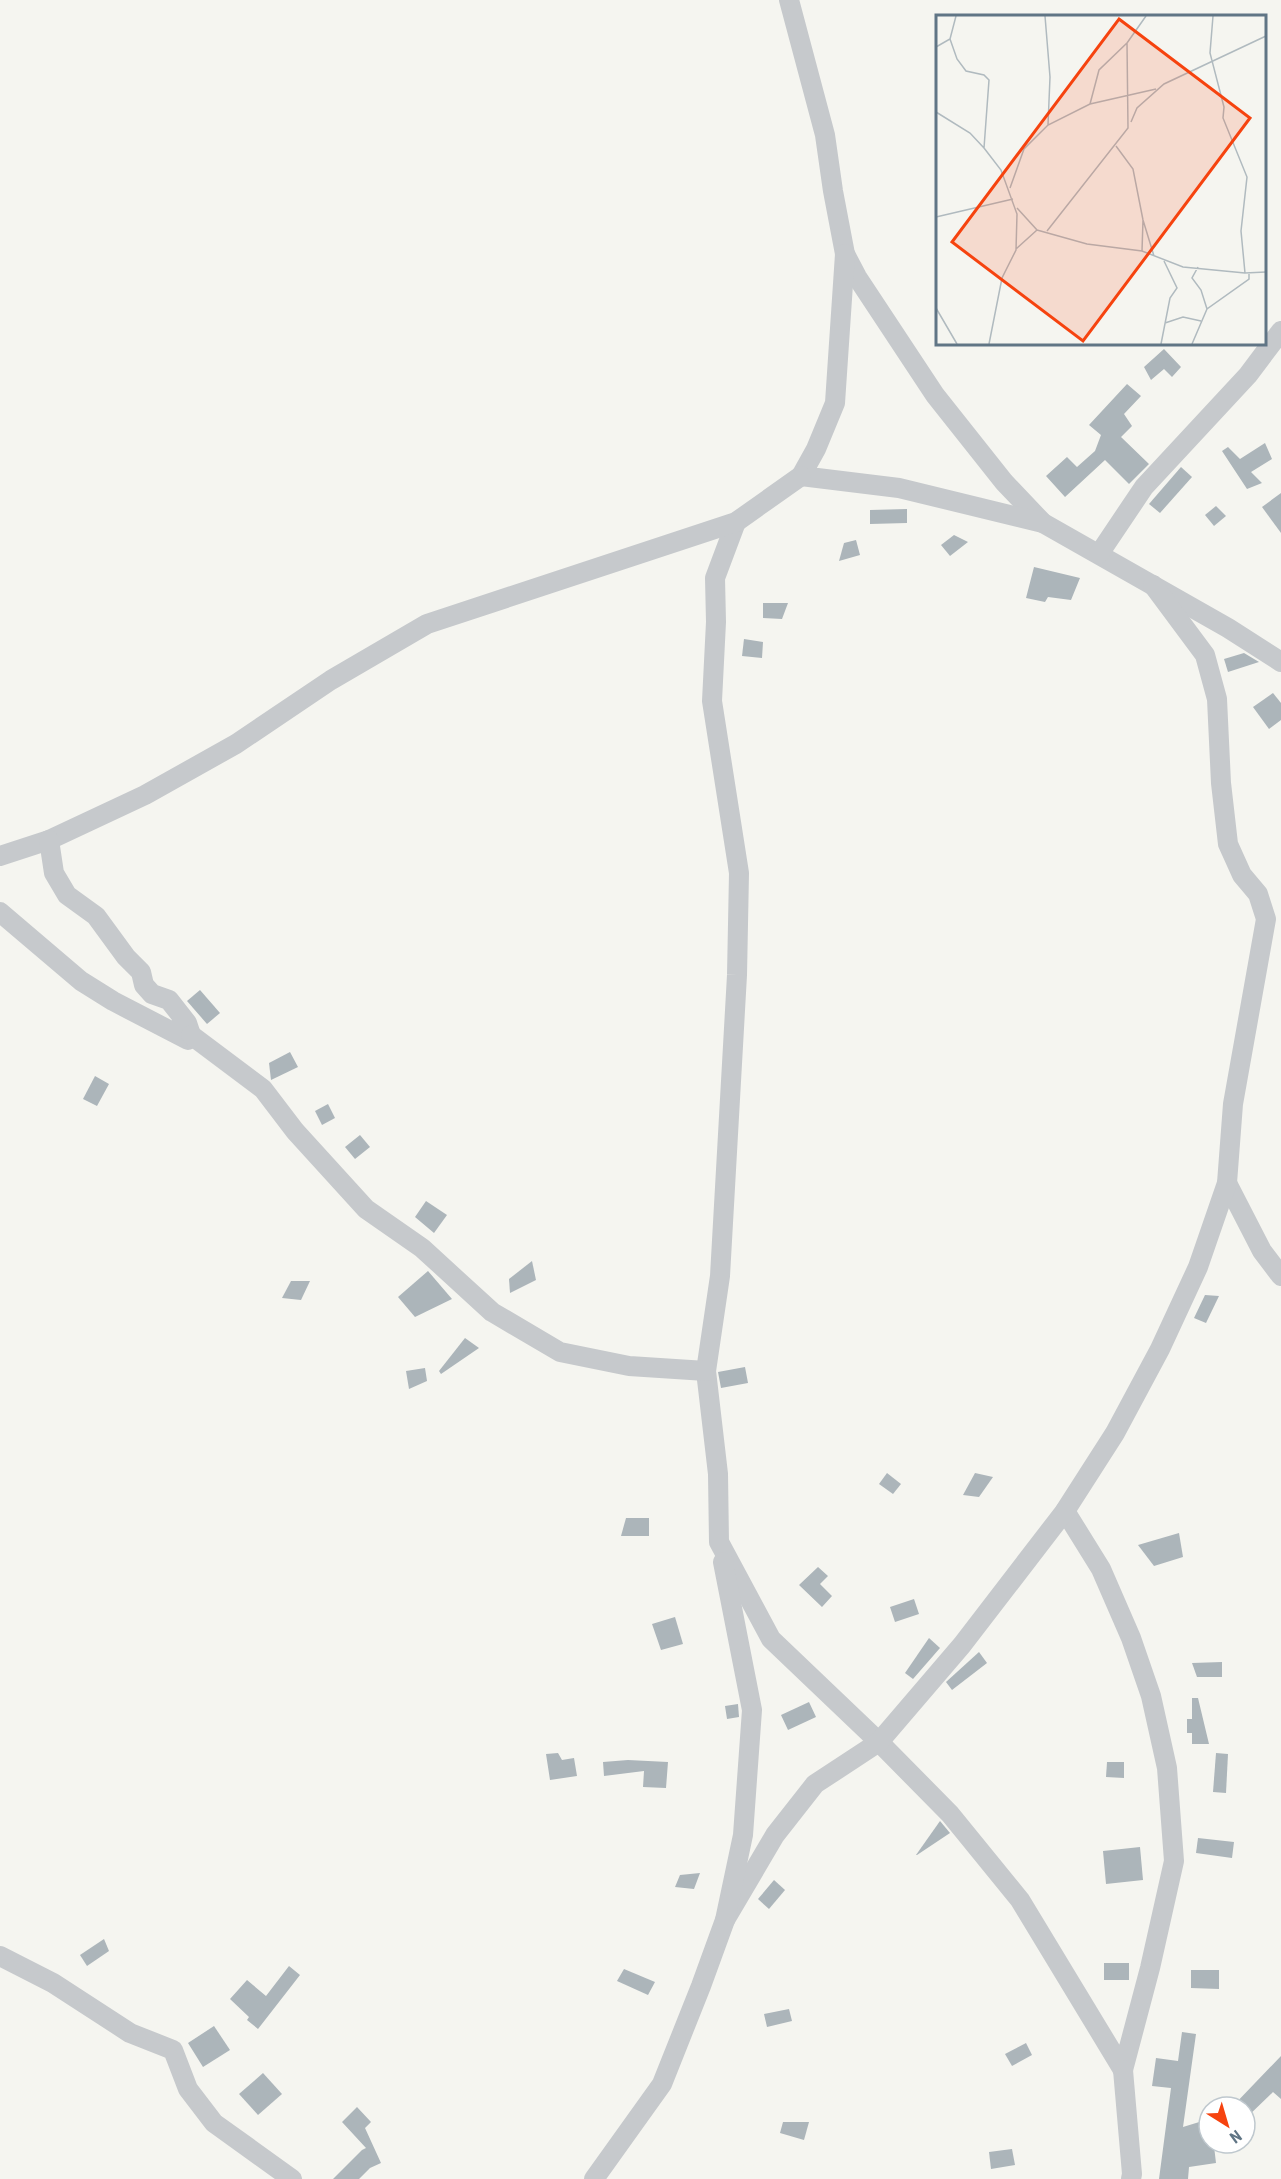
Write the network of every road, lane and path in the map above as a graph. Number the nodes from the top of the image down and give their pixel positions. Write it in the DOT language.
graph roads {
  1 [pos="789,0"];
  2 [pos="845,254"];
  3 [pos="1281,332"];
  4 [pos="801,476"];
  5 [pos="736,522"];
  6 [pos="1043,523"];
  7 [pos="1099,554"];
  8 [pos="1153,585"];
  9 [pos="1281,662"];
  10 [pos="49,840"];
  11 [pos="0,856"];
  12 [pos="0,912"];
  13 [pos="191,1035"];
  14 [pos="1227,1183"];
  15 [pos="1281,1276"];
  16 [pos="706,1371"];
  17 [pos="1065,1511"];
  18 [pos="719,1542"];
  19 [pos="879,1742"];
  20 [pos="725,1920"];
  21 [pos="0,1956"];
  22 [pos="1123,2070"];
  23 [pos="292,2179"];
  24 [pos="594,2179"];
  25 [pos="1131,2179"];
  1 -- 2 [label="street"];
  2 -- 4 [label="street"];
  2 -- 6 [label="street"];
  3 -- 7 [label="street"];
  4 -- 5 [label="street"];
  4 -- 6 [label="street"];
  5 -- 10 [label="street"];
  5 -- 16 [label="street"];
  6 -- 7 [label="street"];
  7 -- 8 [label="street"];
  8 -- 9 [label="street"];
  8 -- 14 [label="street"];
  10 -- 11 [label="street"];
  10 -- 13 [label="street"];
  12 -- 13 [label="street"];
  13 -- 16 [label="street"];
  14 -- 15 [label="street"];
  14 -- 17 [label="street"];
  16 -- 18 [label="street"];
  17 -- 19 [label="street"];
  17 -- 22 [label="street"];
  18 -- 19 [label="street"];
  18 -- 20 [label="street"];
  19 -- 20 [label="street"];
  19 -- 22 [label="street"];
  20 -- 24 [label="street"];
  21 -- 23 [label="street"];
  22 -- 25 [label="street"];
}
